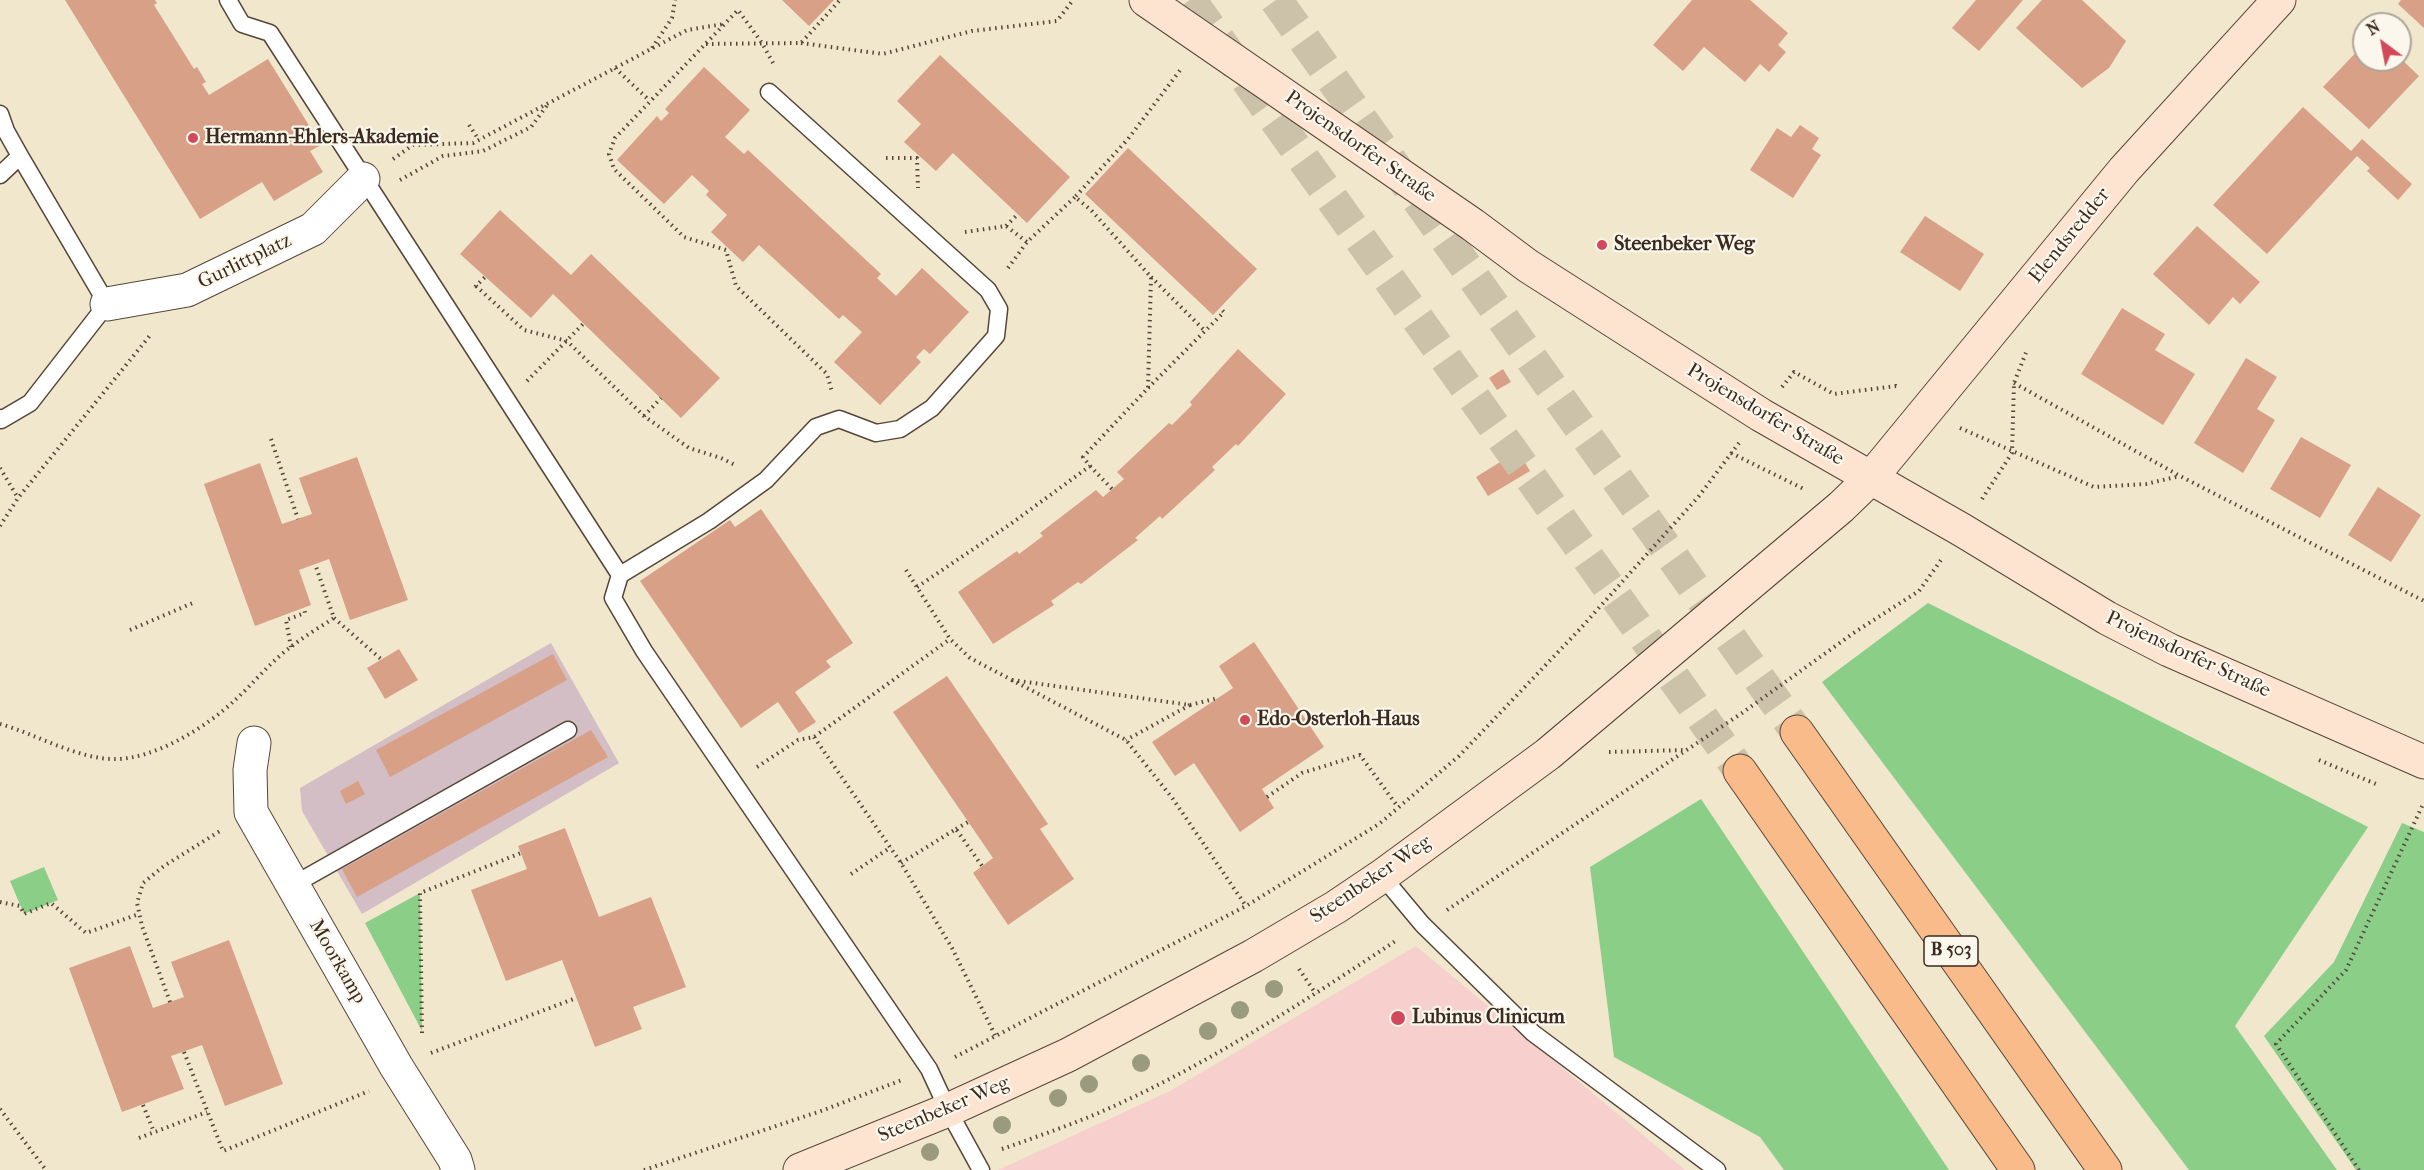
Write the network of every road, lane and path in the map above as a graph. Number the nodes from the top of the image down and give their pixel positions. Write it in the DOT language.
graph roads {
  1 [pos="228,0"];
  2 [pos="675,0"];
  3 [pos="840,0"];
  4 [pos="1073,0"];
  5 [pos="1146,0"];
  6 [pos="2279,0"];
  7 [pos="725,24"];
  8 [pos="762,43"];
  9 [pos="801,43"];
  10 [pos="706,44"];
  11 [pos="651,48"];
  12 [pos="615,68"];
  13 [pos="776,69"];
  14 [pos="769,92"];
  15 [pos="1162,93"];
  16 [pos="549,102"];
  17 [pos="650,102"];
  18 [pos="0,114"];
  19 [pos="469,125"];
  20 [pos="479,140"];
  21 [pos="20,156"];
  22 [pos="876,159"];
  23 [pos="0,175"];
  24 [pos="368,187"];
  25 [pos="918,193"];
  26 [pos="1075,197"];
  27 [pos="1018,214"];
  28 [pos="1006,226"];
  29 [pos="957,233"];
  30 [pos="1028,242"];
  31 [pos="1151,277"];
  32 [pos="476,286"];
  33 [pos="187,290"];
  34 [pos="988,290"];
  35 [pos="107,304"];
  36 [pos="1220,308"];
  37 [pos="584,323"];
  38 [pos="1205,331"];
  39 [pos="2030,340"];
  40 [pos="567,341"];
  41 [pos="2014,383"];
  42 [pos="1148,388"];
  43 [pos="661,398"];
  44 [pos="506,402"];
  45 [pos="644,416"];
  46 [pos="0,418"];
  47 [pos="839,419"];
  48 [pos="271,439"];
  49 [pos="1731,453"];
  50 [pos="2012,453"];
  51 [pos="1090,466"];
  52 [pos="0,468"];
  53 [pos="2180,476"];
  54 [pos="1870,479"];
  55 [pos="766,480"];
  56 [pos="1112,489"];
  57 [pos="18,498"];
  58 [pos="298,519"];
  59 [pos="0,526"];
  60 [pos="1962,530"];
  61 [pos="315,564"];
  62 [pos="906,570"];
  63 [pos="620,575"];
  64 [pos="917,587"];
  65 [pos="2424,601"];
  66 [pos="195,602"];
  67 [pos="304,608"];
  68 [pos="334,618"];
  69 [pos="130,630"];
  70 [pos="950,639"];
  71 [pos="291,646"];
  72 [pos="382,660"];
  73 [pos="1008,680"];
  74 [pos="1218,698"];
  75 [pos="1190,705"];
  76 [pos="0,724"];
  77 [pos="568,730"];
  78 [pos="1797,732"];
  79 [pos="814,737"];
  80 [pos="1126,740"];
  81 [pos="254,743"];
  82 [pos="1686,750"];
  83 [pos="1606,752"];
  84 [pos="2424,762"];
  85 [pos="1740,771"];
  86 [pos="734,783"];
  87 [pos="1267,797"];
  88 [pos="2424,802"];
  89 [pos="1398,807"];
  90 [pos="251,812"];
  91 [pos="968,822"];
  92 [pos="956,829"];
  93 [pos="891,847"];
  94 [pos="521,853"];
  95 [pos="901,863"];
  96 [pos="982,866"];
  97 [pos="852,874"];
  98 [pos="1382,876"];
  99 [pos="293,885"];
  100 [pos="0,902"];
  101 [pos="1246,906"];
  102 [pos="139,914"];
  103 [pos="1422,924"];
  104 [pos="576,998"];
  105 [pos="170,1002"];
  106 [pos="996,1037"];
  107 [pos="423,1039"];
  108 [pos="425,1047"];
  109 [pos="184,1052"];
  110 [pos="929,1069"];
  111 [pos="403,1077"];
  112 [pos="143,1105"];
  113 [pos="0,1109"];
  114 [pos="948,1110"];
  115 [pos="207,1112"];
  116 [pos="153,1132"];
  117 [pos="139,1138"];
  118 [pos="979,1165"];
  119 [pos="46,1170"];
  120 [pos="458,1170"];
  121 [pos="644,1170"];
  122 [pos="800,1170"];
  123 [pos="1717,1170"];
  124 [pos="2018,1170"];
  125 [pos="2105,1170"];
  126 [pos="2359,1170"];
  1 -- 24 [label="lane"];
  2 -- 11 [label="path"];
  3 -- 9 [label="path"];
  4 -- 9 [label="path"];
  5 -- 54 [label="main road, Projensdorfer Straße"];
  6 -- 54 [label="main road, Elendsredder"];
  7 -- 8 [label="path"];
  7 -- 10 [label="path"];
  7 -- 11 [label="path"];
  8 -- 9 [label="path"];
  8 -- 10 [label="path"];
  8 -- 13 [label="path"];
  10 -- 17 [label="path"];
  11 -- 12 [label="path"];
  12 -- 16 [label="path"];
  12 -- 17 [label="path"];
  14 -- 34 [label="lane"];
  15 -- 26 [label="path"];
  16 -- 20 [label="path"];
  16 -- 24 [label="path"];
  17 -- 47 [label="path"];
  18 -- 21 [label="lane"];
  19 -- 20 [label="path"];
  20 -- 24 [label="path"];
  21 -- 23 [label="lane"];
  21 -- 35 [label="lane"];
  22 -- 25 [label="path"];
  24 -- 33 [label="street, Gurlittplatz"];
  24 -- 44 [label="lane"];
  26 -- 30 [label="path"];
  26 -- 31 [label="path"];
  27 -- 28 [label="path"];
  28 -- 29 [label="path"];
  28 -- 30 [label="path"];
  30 -- 34 [label="path"];
  31 -- 38 [label="path"];
  31 -- 42 [label="path"];
  32 -- 40 [label="path"];
  33 -- 35 [label="street, Gurlittplatz"];
  33 -- 57 [label="path"];
  34 -- 47 [label="lane"];
  35 -- 46 [label="lane"];
  36 -- 38 [label="path"];
  37 -- 40 [label="path"];
  38 -- 42 [label="path"];
  39 -- 41 [label="path"];
  40 -- 44 [label="path"];
  40 -- 45 [label="path"];
  41 -- 50 [label="path"];
  41 -- 53 [label="path"];
  42 -- 51 [label="path"];
  43 -- 45 [label="path"];
  44 -- 63 [label="lane"];
  45 -- 55 [label="path"];
  47 -- 55 [label="lane"];
  48 -- 58 [label="path"];
  49 -- 89 [label="path"];
  50 -- 53 [label="path"];
  50 -- 60 [label="path"];
  51 -- 56 [label="path"];
  51 -- 64 [label="path"];
  52 -- 57 [label="path"];
  53 -- 65 [label="path"];
  54 -- 60 [label="main road, Projensdorfer Straße"];
  54 -- 98 [label="main road, Steenbeker Weg"];
  55 -- 63 [label="lane"];
  57 -- 59 [label="path"];
  60 -- 82 [label="path"];
  60 -- 84 [label="main road, Projensdorfer Straße"];
  61 -- 68 [label="path"];
  62 -- 64 [label="path"];
  63 -- 86 [label="lane"];
  64 -- 70 [label="path"];
  66 -- 69 [label="path"];
  67 -- 71 [label="path"];
  68 -- 71 [label="path"];
  68 -- 72 [label="path"];
  70 -- 73 [label="path"];
  70 -- 79 [label="path"];
  71 -- 76 [label="path"];
  73 -- 75 [label="path"];
  73 -- 80 [label="path"];
  74 -- 75 [label="path"];
  75 -- 80 [label="path"];
  77 -- 99 [label="lane"];
  78 -- 125 [label="highway, B 503"];
  79 -- 86 [label="path"];
  79 -- 93 [label="path"];
  80 -- 101 [label="path"];
  81 -- 90 [label="street, Moorkamp"];
  82 -- 83 [label="path"];
  82 -- 103 [label="path"];
  85 -- 124 [label="highway"];
  86 -- 110 [label="lane"];
  87 -- 89 [label="path"];
  88 -- 126 [label="path"];
  89 -- 101 [label="path"];
  90 -- 99 [label="street, Moorkamp"];
  90 -- 102 [label="path"];
  91 -- 92 [label="path"];
  92 -- 95 [label="path"];
  92 -- 96 [label="path"];
  93 -- 95 [label="path"];
  93 -- 97 [label="path"];
  94 -- 107 [label="path"];
  95 -- 106 [label="path"];
  98 -- 103 [label="lane"];
  98 -- 114 [label="main road, Steenbeker Weg"];
  99 -- 111 [label="street, Moorkamp"];
  100 -- 102 [label="path"];
  101 -- 106 [label="path"];
  102 -- 105 [label="path"];
  103 -- 118 [label="path"];
  103 -- 123 [label="lane"];
  104 -- 108 [label="path"];
  106 -- 110 [label="path"];
  109 -- 115 [label="path"];
  110 -- 114 [label="lane"];
  110 -- 121 [label="path"];
  111 -- 115 [label="path"];
  111 -- 120 [label="street, Moorkamp"];
  112 -- 116 [label="path"];
  113 -- 119 [label="path"];
  114 -- 118 [label="lane"];
  114 -- 122 [label="main road, Steenbeker Weg"];
  115 -- 116 [label="path"];
  116 -- 117 [label="path"];
}
